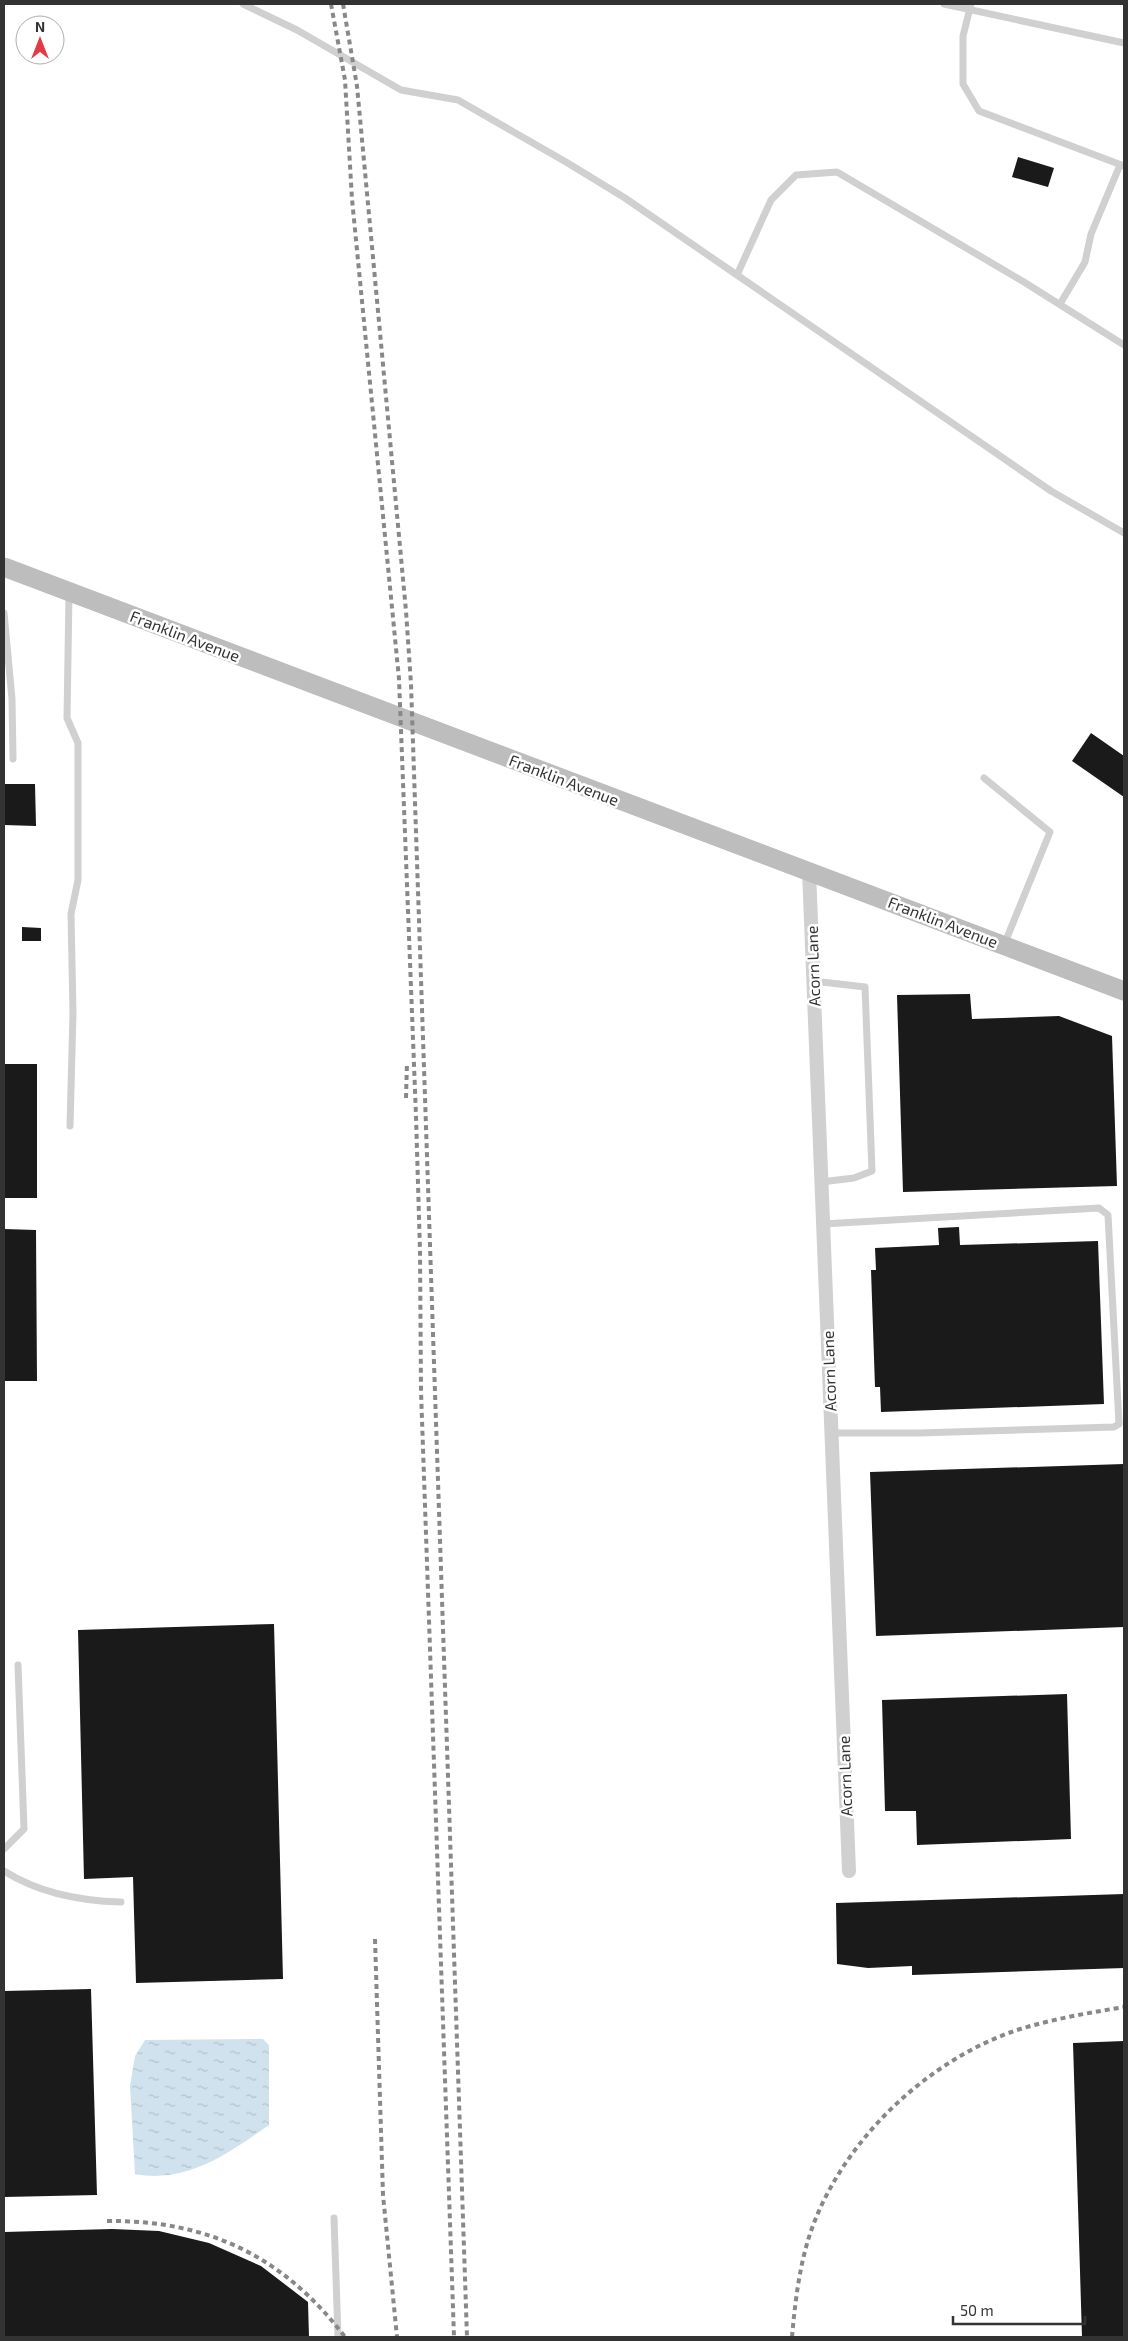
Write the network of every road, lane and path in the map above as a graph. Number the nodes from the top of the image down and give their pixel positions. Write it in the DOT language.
graph roads {
  1 [pos="243,4"];
  2 [pos="944,4"];
  3 [pos="971,6"];
  4 [pos="1124,43"];
  5 [pos="1122,165"];
  6 [pos="737,275"];
  7 [pos="1060,304"];
  8 [pos="1124,345"];
  9 [pos="1124,533"];
  10 [pos="4,567"];
  11 [pos="69,592"];
  12 [pos="4,613"];
  13 [pos="12,759"];
  14 [pos="984,778"];
  15 [pos="809,871"];
  16 [pos="1004,945"];
  17 [pos="813,981"];
  18 [pos="1124,991"];
  19 [pos="70,1126"];
  20 [pos="822,1182"];
  21 [pos="823,1224"];
  22 [pos="831,1433"];
  23 [pos="18,1665"];
  24 [pos="4,1849"];
  25 [pos="4,1871"];
  26 [pos="849,1871"];
  27 [pos="121,1902"];
  28 [pos="334,2218"];
  29 [pos="338,2337"];
  1 -- 6 [label="lane"];
  2 -- 3 [label="lane"];
  3 -- 4 [label="lane"];
  3 -- 5 [label="lane"];
  5 -- 7 [label="lane"];
  6 -- 7 [label="lane"];
  6 -- 9 [label="lane"];
  7 -- 8 [label="lane"];
  10 -- 11 [label="main road, Franklin Avenue"];
  11 -- 15 [label="main road, Franklin Avenue"];
  11 -- 19 [label="lane"];
  12 -- 13 [label="lane"];
  14 -- 16 [label="lane"];
  15 -- 16 [label="main road, Franklin Avenue"];
  15 -- 17 [label="street, Acorn Lane"];
  16 -- 18 [label="main road, Franklin Avenue"];
  17 -- 20 [label="street, Acorn Lane"];
  17 -- 20 [label="lane"];
  20 -- 21 [label="street, Acorn Lane"];
  21 -- 22 [label="street, Acorn Lane"];
  21 -- 22 [label="lane"];
  22 -- 26 [label="street, Acorn Lane"];
  23 -- 24 [label="lane"];
  25 -- 27 [label="lane"];
  28 -- 29 [label="lane"];
}
